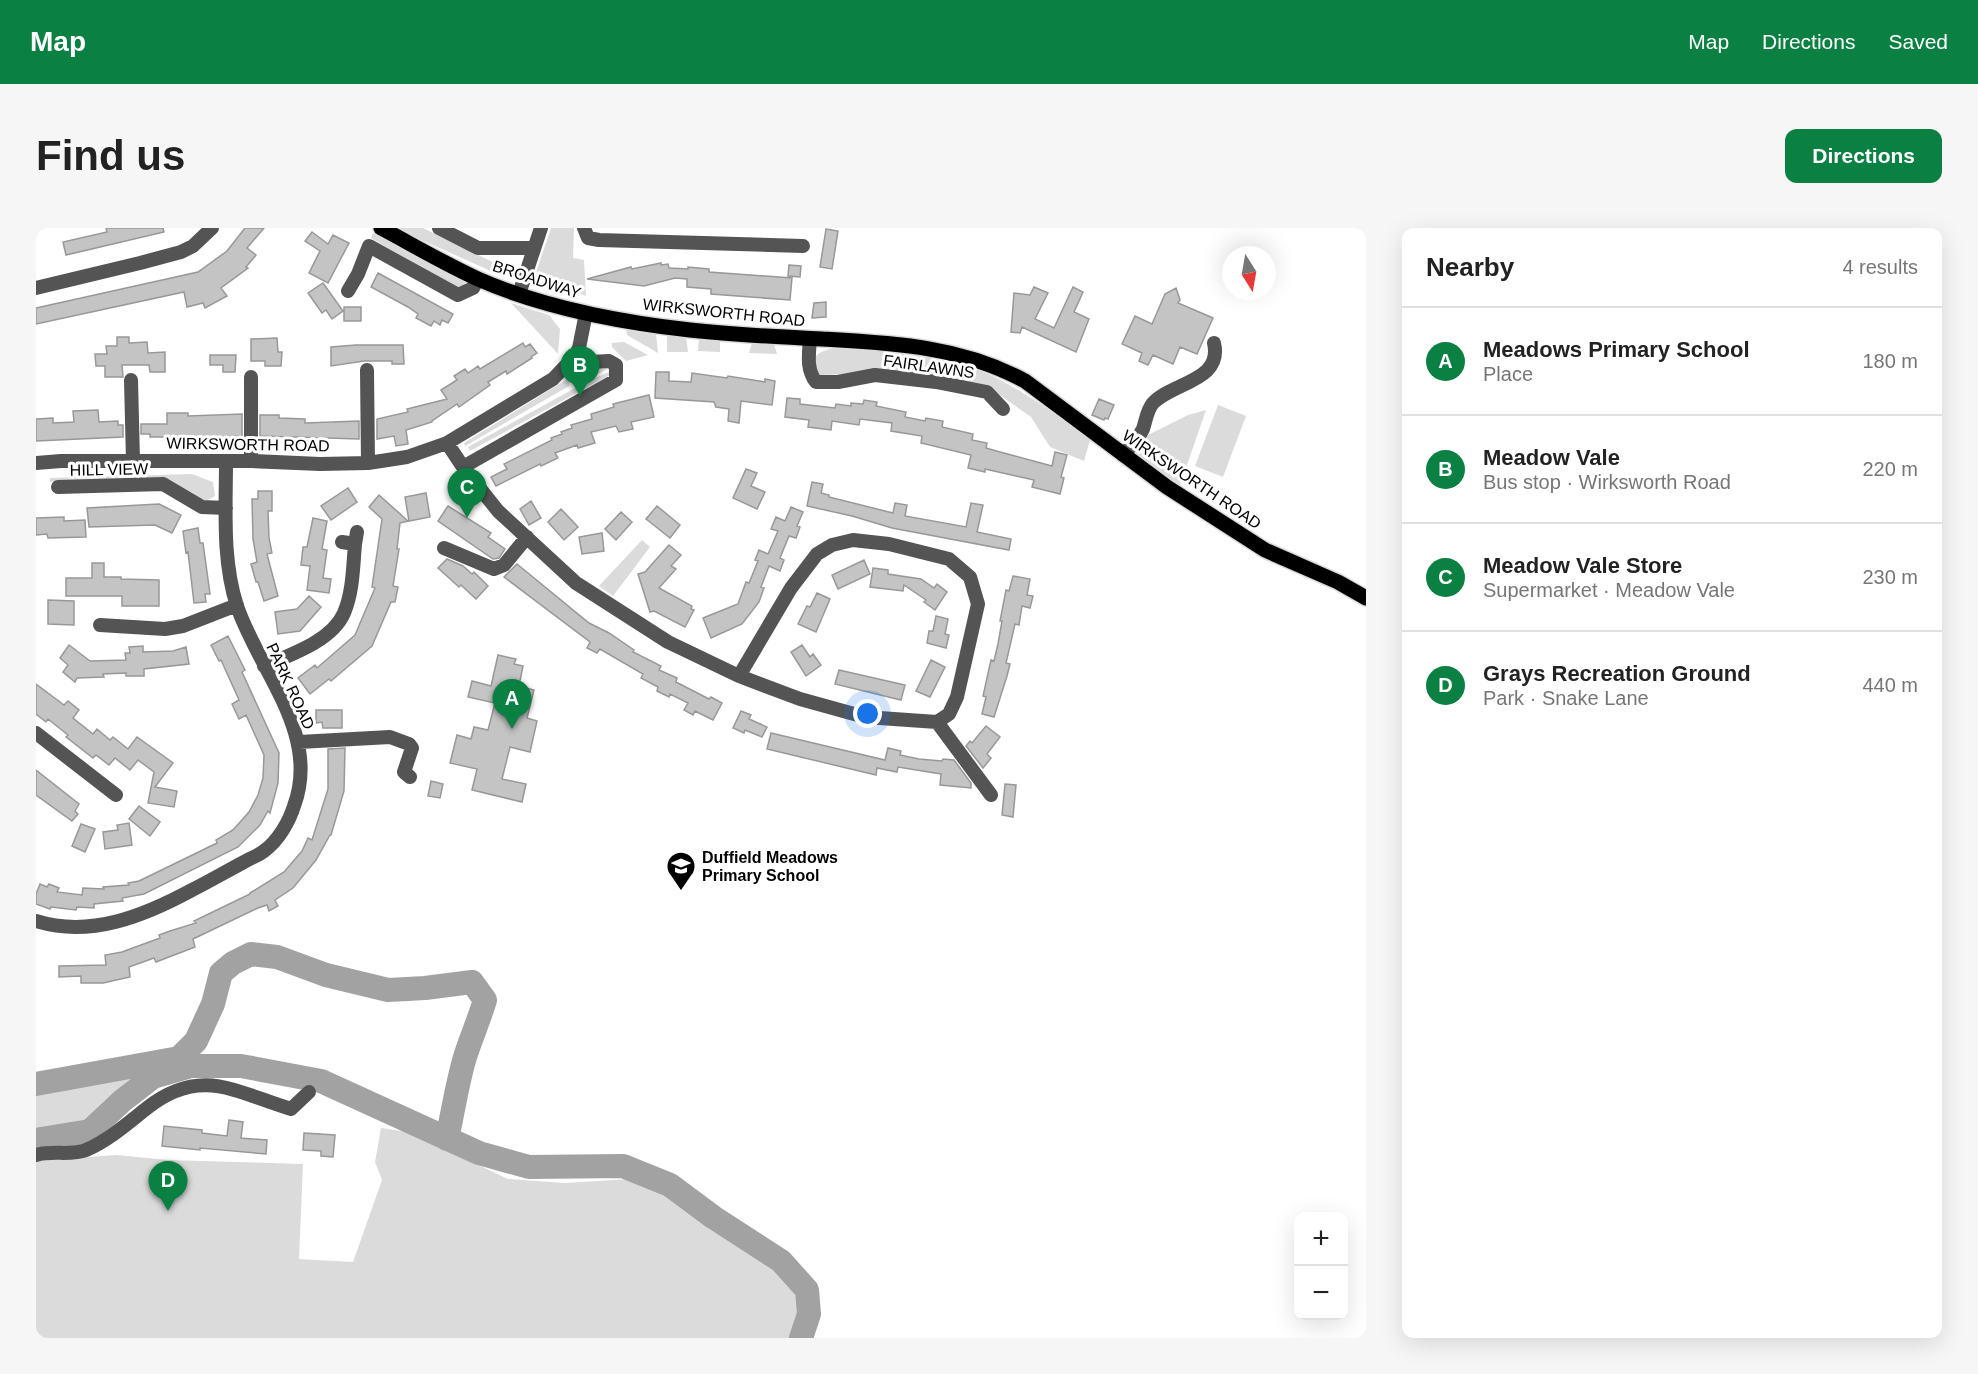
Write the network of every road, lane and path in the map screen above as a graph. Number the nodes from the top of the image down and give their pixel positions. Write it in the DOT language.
graph roads {
  1 [pos="212,228"];
  2 [pos="381,228"];
  3 [pos="439,228"];
  4 [pos="541,228"];
  5 [pos="584,228"];
  6 [pos="803,246"];
  7 [pos="534,248"];
  8 [pos="478,279"];
  9 [pos="36,288"];
  10 [pos="348,291"];
  11 [pos="519,294"];
  12 [pos="586,313"];
  13 [pos="810,338"];
  14 [pos="1214,343"];
  15 [pos="575,356"];
  16 [pos="367,370"];
  17 [pos="251,377"];
  18 [pos="131,380"];
  19 [pos="1003,409"];
  20 [pos="447,443"];
  21 [pos="1123,455"];
  22 [pos="133,461"];
  23 [pos="226,461"];
  24 [pos="251,461"];
  25 [pos="36,463"];
  26 [pos="368,463"];
  27 [pos="463,467"];
  28 [pos="58,487"];
  29 [pos="226,508"];
  30 [pos="527,537"];
  31 [pos="351,540"];
  32 [pos="444,548"];
  33 [pos="1366,598"];
  34 [pos="237,605"];
  35 [pos="99,626"];
  36 [pos="264,666"];
  37 [pos="739,676"];
  38 [pos="937,722"];
  39 [pos="36,733"];
  40 [pos="299,742"];
  41 [pos="410,777"];
  42 [pos="116,795"];
  43 [pos="991,795"];
  44 [pos="36,921"];
  45 [pos="309,1092"];
  46 [pos="36,1155"];
  1 -- 9 [label="street"];
  2 -- 8 [label="main road, BROADWAY"];
  3 -- 7 [label="street, BROADWAY"];
  4 -- 7 [label="street"];
  5 -- 6 [label="street"];
  7 -- 11 [label="street"];
  8 -- 10 [label="street, BROADWAY"];
  8 -- 11 [label="main road, BROADWAY"];
  11 -- 12 [label="main road, BROADWAY"];
  12 -- 13 [label="main road, WIRKSWORTH ROAD"];
  12 -- 15 [label="street, WIRKSWORTH ROAD"];
  13 -- 19 [label="street, FAIRLAWNS"];
  13 -- 21 [label="main road, WIRKSWORTH ROAD"];
  14 -- 21 [label="street"];
  15 -- 20 [label="street, WIRKSWORTH ROAD"];
  15 -- 27 [label="street"];
  16 -- 26 [label="street"];
  17 -- 24 [label="street"];
  18 -- 22 [label="street"];
  20 -- 26 [label="street, WIRKSWORTH ROAD"];
  20 -- 27 [label="street"];
  21 -- 33 [label="main road, WIRKSWORTH ROAD"];
  22 -- 23 [label="street, WIRKSWORTH ROAD"];
  22 -- 25 [label="street, WIRKSWORTH ROAD"];
  23 -- 24 [label="street, WIRKSWORTH ROAD"];
  23 -- 29 [label="street, PARK ROAD"];
  24 -- 26 [label="street, WIRKSWORTH ROAD"];
  27 -- 30 [label="street"];
  28 -- 29 [label="street, HILL VIEW"];
  29 -- 34 [label="street, PARK ROAD"];
  30 -- 32 [label="street"];
  30 -- 37 [label="street"];
  31 -- 36 [label="street"];
  34 -- 35 [label="street"];
  34 -- 36 [label="street, PARK ROAD"];
  36 -- 40 [label="street, PARK ROAD"];
  37 -- 38 [label="street"];
  37 -- 38 [label="street"];
  38 -- 43 [label="street"];
  39 -- 42 [label="street"];
  40 -- 41 [label="street"];
  40 -- 44 [label="street, PARK ROAD"];
  45 -- 46 [label="street"];
}
